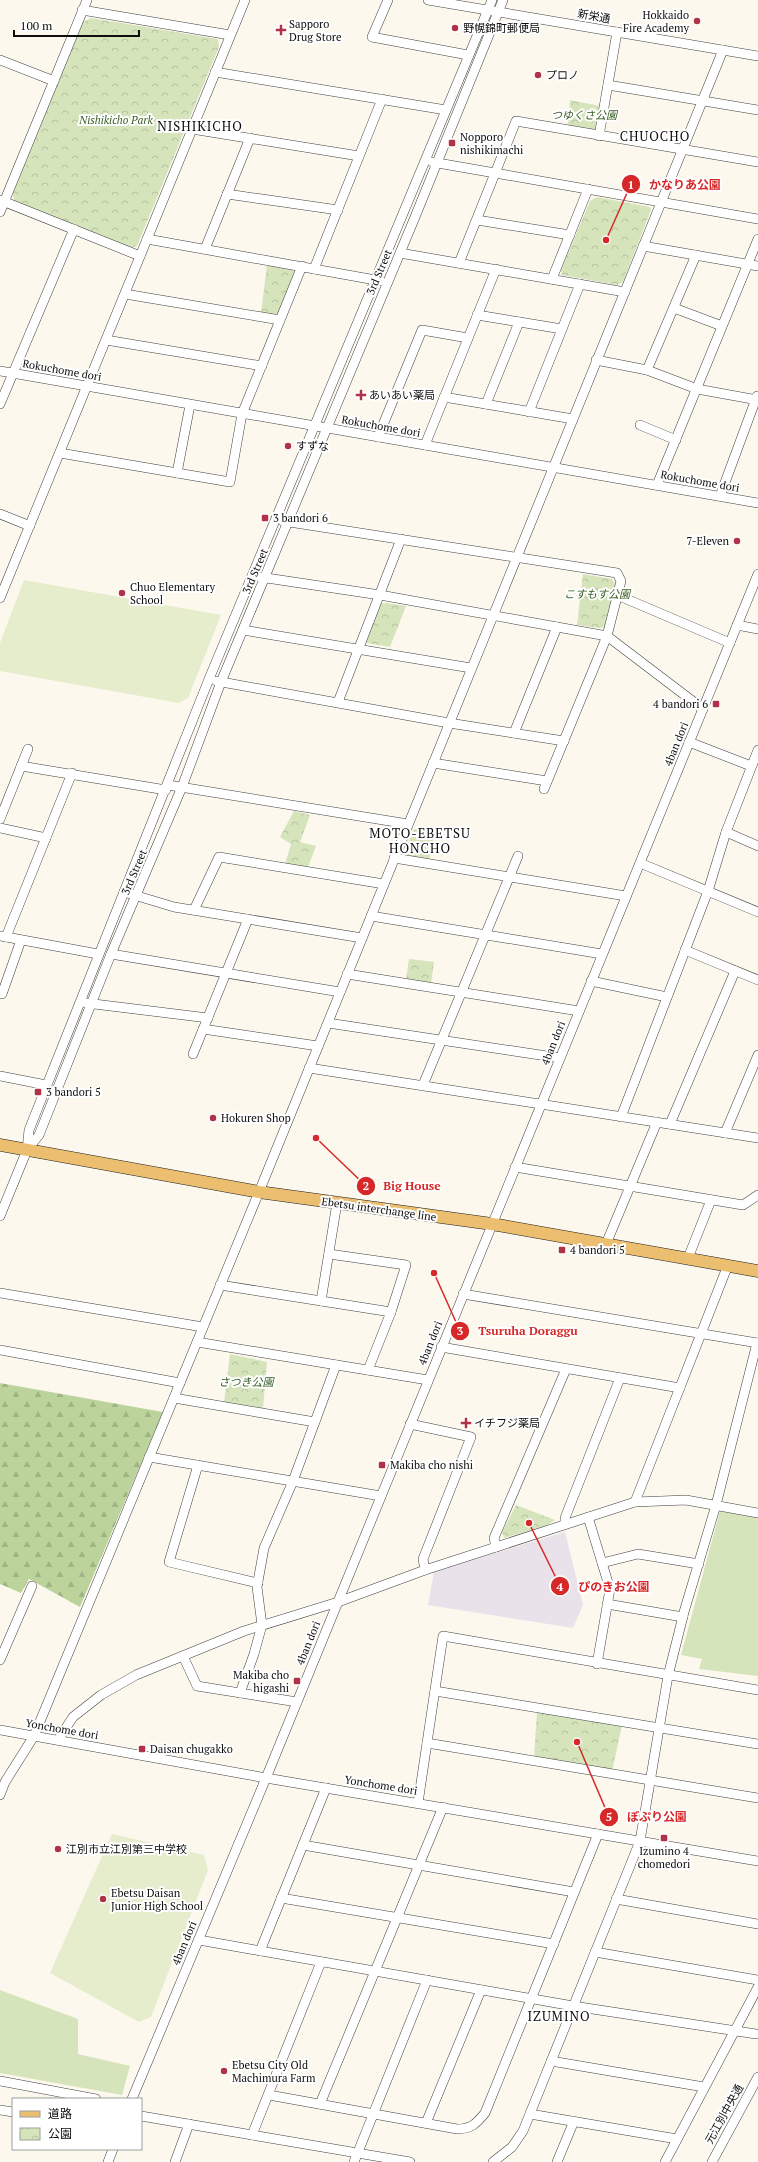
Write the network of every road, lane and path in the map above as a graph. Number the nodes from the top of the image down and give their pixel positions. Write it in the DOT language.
graph roads {
  1 [pos="87,0"];
  2 [pos="245,0"];
  3 [pos="388,0"];
  4 [pos="428,0"];
  5 [pos="492,0"];
  6 [pos="502,0"];
  7 [pos="82,10"];
  8 [pos="488,10"];
  9 [pos="498,12"];
  10 [pos="617,32"];
  11 [pos="230,35"];
  12 [pos="724,50"];
  13 [pos="468,55"];
  14 [pos="758,56"];
  15 [pos="0,60"];
  16 [pos="215,72"];
  17 [pos="54,81"];
  18 [pos="608,85"];
  19 [pos="382,100"];
  20 [pos="702,101"];
  21 [pos="446,110"];
  22 [pos="758,110"];
  23 [pos="192,129"];
  24 [pos="599,136"];
  25 [pos="250,138"];
  26 [pos="683,150"];
  27 [pos="359,156"];
  28 [pos="425,160"];
  29 [pos="758,162"];
  30 [pos="437,163"];
  31 [pos="495,173"];
  32 [pos="588,190"];
  33 [pos="227,194"];
  34 [pos="2,201"];
  35 [pos="661,202"];
  36 [pos="338,210"];
  37 [pos="0,212"];
  38 [pos="758,219"];
  39 [pos="476,220"];
  40 [pos="74,230"];
  41 [pos="570,235"];
  42 [pos="148,238"];
  43 [pos="758,239"];
  44 [pos="643,246"];
  45 [pos="205,249"];
  46 [pos="400,253"];
  47 [pos="696,255"];
  48 [pos="140,256"];
  49 [pos="459,263"];
  50 [pos="748,264"];
  51 [pos="302,266"];
  52 [pos="758,266"];
  53 [pos="314,269"];
  54 [pos="496,269"];
  55 [pos="552,279"];
  56 [pos="376,280"];
  57 [pos="388,282"];
  58 [pos="580,284"];
  59 [pos="625,292"];
  60 [pos="125,294"];
  61 [pos="674,308"];
  62 [pos="477,315"];
  63 [pos="280,320"];
  64 [pos="519,322"];
  65 [pos="722,326"];
  66 [pos="562,329"];
  67 [pos="468,338"];
  68 [pos="106,340"];
  69 [pos="596,360"];
  70 [pos="262,366"];
  71 [pos="647,370"];
  72 [pos="0,371"];
  73 [pos="12,374"];
  74 [pos="87,387"];
  75 [pos="697,389"];
  76 [pos="444,397"];
  77 [pos="757,398"];
  78 [pos="0,404"];
  79 [pos="486,404"];
  80 [pos="190,405"];
  81 [pos="529,412"];
  82 [pos="242,414"];
  83 [pos="573,419"];
  84 [pos="640,425"];
  85 [pos="314,427"];
  86 [pos="327,429"];
  87 [pos="378,437"];
  88 [pos="676,440"];
  89 [pos="425,445"];
  90 [pos="60,453"];
  91 [pos="553,467"];
  92 [pos="177,473"];
  93 [pos="657,485"];
  94 [pos="720,496"];
  95 [pos="758,503"];
  96 [pos="0,514"];
  97 [pos="276,519"];
  98 [pos="288,523"];
  99 [pos="30,526"];
  100 [pos="402,540"];
  101 [pos="516,557"];
  102 [pos="758,574"];
  103 [pos="252,575"];
  104 [pos="265,578"];
  105 [pos="380,595"];
  106 [pos="617,595"];
  107 [pos="0,598"];
  108 [pos="492,616"];
  109 [pos="737,625"];
  110 [pos="557,627"];
  111 [pos="758,629"];
  112 [pos="243,630"];
  113 [pos="607,636"];
  114 [pos="730,643"];
  115 [pos="359,649"];
  116 [pos="471,668"];
  117 [pos="209,680"];
  118 [pos="221,682"];
  119 [pos="338,702"];
  120 [pos="703,709"];
  121 [pos="449,723"];
  122 [pos="514,734"];
  123 [pos="564,741"];
  124 [pos="689,742"];
  125 [pos="28,749"];
  126 [pos="758,750"];
  127 [pos="433,763"];
  128 [pos="21,766"];
  129 [pos="752,766"];
  130 [pos="72,773"];
  131 [pos="167,787"];
  132 [pos="182,787"];
  133 [pos="0,819"];
  134 [pos="408,824"];
  135 [pos="0,828"];
  136 [pos="726,832"];
  137 [pos="46,838"];
  138 [pos="758,846"];
  139 [pos="518,856"];
  140 [pos="394,858"];
  141 [pos="640,863"];
  142 [pos="508,878"];
  143 [pos="384,884"];
  144 [pos="708,891"];
  145 [pos="124,892"];
  146 [pos="137,896"];
  147 [pos="626,896"];
  148 [pos="194,910"];
  149 [pos="758,912"];
  150 [pos="371,916"];
  151 [pos="248,919"];
  152 [pos="485,935"];
  153 [pos="3,936"];
  154 [pos="362,938"];
  155 [pos="21,940"];
  156 [pos="685,950"];
  157 [pos="98,954"];
  158 [pos="111,954"];
  159 [pos="602,954"];
  160 [pos="734,970"];
  161 [pos="226,974"];
  162 [pos="347,974"];
  163 [pos="758,980"];
  164 [pos="591,981"];
  165 [pos="340,992"];
  166 [pos="461,993"];
  167 [pos="0,994"];
  168 [pos="667,997"];
  169 [pos="79,1002"];
  170 [pos="92,1004"];
  171 [pos="579,1011"];
  172 [pos="208,1018"];
  173 [pos="328,1022"];
  174 [pos="203,1029"];
  175 [pos="441,1041"];
  176 [pos="318,1046"];
  177 [pos="193,1054"];
  178 [pos="758,1055"];
  179 [pos="560,1058"];
  180 [pos="309,1068"];
  181 [pos="0,1076"];
  182 [pos="46,1085"];
  183 [pos="423,1086"];
  184 [pos="541,1104"];
  185 [pos="621,1117"];
  186 [pos="657,1122"];
  187 [pos="670,1124"];
  188 [pos="725,1133"];
  189 [pos="758,1138"];
  190 [pos="0,1145"];
  191 [pos="27,1150"];
  192 [pos="515,1167"];
  193 [pos="631,1186"];
  194 [pos="259,1192"];
  195 [pos="758,1195"];
  196 [pos="711,1200"];
  197 [pos="337,1203"];
  198 [pos="0,1216"];
  199 [pos="492,1224"];
  200 [pos="606,1244"];
  201 [pos="329,1254"];
  202 [pos="688,1258"];
  203 [pos="728,1265"];
  204 [pos="758,1270"];
  205 [pos="220,1285"];
  206 [pos="0,1293"];
  207 [pos="463,1294"];
  208 [pos="321,1301"];
  209 [pos="391,1312"];
  210 [pos="203,1327"];
  211 [pos="702,1332"];
  212 [pos="197,1342"];
  213 [pos="757,1343"];
  214 [pos="442,1348"];
  215 [pos="0,1350"];
  216 [pos="336,1365"];
  217 [pos="566,1369"];
  218 [pos="368,1370"];
  219 [pos="620,1378"];
  220 [pos="428,1380"];
  221 [pos="180,1383"];
  222 [pos="680,1388"];
  223 [pos="174,1398"];
  224 [pos="315,1422"];
  225 [pos="410,1424"];
  226 [pos="149,1457"];
  227 [pos="198,1465"];
  228 [pos="293,1481"];
  229 [pos="380,1496"];
  230 [pos="634,1502"];
  231 [pos="716,1505"];
  232 [pos="758,1513"];
  233 [pos="588,1517"];
  234 [pos="565,1524"];
  235 [pos="496,1547"];
  236 [pos="602,1563"];
  237 [pos="699,1564"];
  238 [pos="425,1570"];
  239 [pos="258,1583"];
  240 [pos="32,1586"];
  241 [pos="338,1602"];
  242 [pos="607,1604"];
  243 [pos="683,1617"];
  244 [pos="262,1625"];
  245 [pos="183,1656"];
  246 [pos="0,1660"];
  247 [pos="597,1664"];
  248 [pos="668,1676"];
  249 [pos="758,1690"];
  250 [pos="435,1692"];
  251 [pos="240,1693"];
  252 [pos="297,1702"];
  253 [pos="659,1728"];
  254 [pos="0,1730"];
  255 [pos="34,1736"];
  256 [pos="58,1740"];
  257 [pos="427,1743"];
  258 [pos="758,1744"];
  259 [pos="266,1778"];
  260 [pos="650,1781"];
  261 [pos="326,1788"];
  262 [pos="0,1795"];
  263 [pos="758,1798"];
  264 [pos="418,1803"];
  265 [pos="442,1807"];
  266 [pos="598,1834"];
  267 [pos="640,1841"];
  268 [pos="303,1845"];
  269 [pos="758,1861"];
  270 [pos="418,1866"];
  271 [pos="574,1892"];
  272 [pos="282,1898"];
  273 [pos="616,1899"];
  274 [pos="396,1919"];
  275 [pos="758,1924"];
  276 [pos="199,1940"];
  277 [pos="554,1944"];
  278 [pos="260,1951"];
  279 [pos="595,1952"];
  280 [pos="322,1962"];
  281 [pos="374,1971"];
  282 [pos="427,1980"];
  283 [pos="758,1980"];
  284 [pos="758,1987"];
  285 [pos="481,1990"];
  286 [pos="532,1999"];
  287 [pos="573,2006"];
  288 [pos="734,2032"];
  289 [pos="756,2034"];
  290 [pos="551,2061"];
  291 [pos="758,2078"];
  292 [pos="0,2081"];
  293 [pos="704,2087"];
  294 [pos="269,2095"];
  295 [pos="91,2098"];
  296 [pos="132,2098"];
  297 [pos="320,2104"];
  298 [pos="0,2110"];
  299 [pos="12,2112"];
  300 [pos="373,2114"];
  301 [pos="530,2114"];
  302 [pos="142,2116"];
  303 [pos="574,2122"];
  304 [pos="426,2123"];
  305 [pos="189,2124"];
  306 [pos="252,2135"];
  307 [pos="677,2139"];
  308 [pos="113,2150"];
  309 [pos="358,2153"];
  310 [pos="108,2162"];
  311 [pos="175,2162"];
  312 [pos="354,2162"];
  313 [pos="410,2162"];
  314 [pos="493,2162"];
  315 [pos="557,2162"];
  316 [pos="664,2162"];
  317 [pos="712,2162"];
  1 -- 7 [label="street"];
  2 -- 11 [label="street"];
  3 -- 13 [label="street"];
  4 -- 8 [label="street, 新栄通"];
  5 -- 8 [label="street, 3rd Street"];
  6 -- 9 [label="street, 3rd Street"];
  7 -- 11 [label="street"];
  7 -- 17 [label="street"];
  8 -- 9 [label="street, 新栄通"];
  8 -- 13 [label="street, 3rd Street"];
  9 -- 10 [label="street, 新栄通"];
  9 -- 30 [label="street, 3rd Street"];
  10 -- 12 [label="street, 新栄通"];
  10 -- 18 [label="street"];
  11 -- 16 [label="street"];
  12 -- 14 [label="street, 新栄通"];
  12 -- 20 [label="street"];
  13 -- 21 [label="street, 3rd Street"];
  15 -- 17 [label="street"];
  16 -- 19 [label="street"];
  16 -- 23 [label="street"];
  17 -- 34 [label="street"];
  18 -- 20 [label="street"];
  18 -- 24 [label="street"];
  19 -- 21 [label="street"];
  19 -- 27 [label="street"];
  20 -- 22 [label="street"];
  20 -- 26 [label="street"];
  21 -- 28 [label="street, 3rd Street"];
  23 -- 25 [label="street"];
  23 -- 42 [label="street"];
  24 -- 26 [label="street"];
  24 -- 31 [label="street"];
  25 -- 27 [label="street"];
  25 -- 33 [label="street"];
  26 -- 29 [label="street"];
  26 -- 35 [label="street"];
  27 -- 36 [label="street"];
  28 -- 30 [label="street"];
  28 -- 56 [label="street, 3rd Street"];
  30 -- 31 [label="street"];
  30 -- 46 [label="street, 3rd Street"];
  31 -- 32 [label="street"];
  31 -- 39 [label="street"];
  32 -- 35 [label="street"];
  32 -- 41 [label="street"];
  33 -- 36 [label="street"];
  33 -- 45 [label="street"];
  34 -- 37 [label="street"];
  34 -- 40 [label="street"];
  35 -- 38 [label="street"];
  35 -- 44 [label="street"];
  36 -- 53 [label="street"];
  39 -- 41 [label="street"];
  39 -- 49 [label="street"];
  40 -- 48 [label="street"];
  40 -- 73 [label="street"];
  41 -- 55 [label="street"];
  42 -- 45 [label="street"];
  42 -- 48 [label="street"];
  43 -- 50 [label="street"];
  44 -- 47 [label="street"];
  44 -- 59 [label="street"];
  45 -- 51 [label="street"];
  46 -- 49 [label="street"];
  46 -- 57 [label="street, 3rd Street"];
  47 -- 50 [label="street"];
  47 -- 61 [label="street"];
  48 -- 60 [label="street"];
  49 -- 54 [label="street"];
  50 -- 52 [label="street"];
  50 -- 65 [label="street"];
  51 -- 53 [label="street"];
  51 -- 63 [label="street"];
  53 -- 56 [label="street"];
  54 -- 55 [label="street"];
  54 -- 62 [label="street"];
  55 -- 58 [label="street"];
  56 -- 57 [label="street"];
  56 -- 85 [label="street, 3rd Street"];
  57 -- 86 [label="street, 3rd Street"];
  58 -- 59 [label="street"];
  58 -- 66 [label="street"];
  59 -- 69 [label="street"];
  60 -- 63 [label="street"];
  60 -- 68 [label="street"];
  61 -- 65 [label="street"];
  61 -- 71 [label="street"];
  62 -- 64 [label="street"];
  62 -- 67 [label="street"];
  63 -- 70 [label="street"];
  64 -- 66 [label="street"];
  64 -- 79 [label="street"];
  65 -- 75 [label="street"];
  66 -- 81 [label="street"];
  67 -- 76 [label="street"];
  67 -- 87 [label="street"];
  68 -- 70 [label="street"];
  68 -- 74 [label="street"];
  69 -- 71 [label="street"];
  69 -- 83 [label="street"];
  70 -- 82 [label="street"];
  71 -- 75 [label="street"];
  72 -- 73 [label="street, Rokuchome dori"];
  73 -- 74 [label="street, Rokuchome dori"];
  73 -- 78 [label="street"];
  74 -- 80 [label="street, Rokuchome dori"];
  74 -- 90 [label="street"];
  75 -- 77 [label="street"];
  75 -- 88 [label="street"];
  76 -- 79 [label="street"];
  76 -- 89 [label="street"];
  77 -- 94 [label="street"];
  79 -- 81 [label="street"];
  80 -- 82 [label="street, Rokuchome dori"];
  80 -- 92 [label="street"];
  81 -- 83 [label="street"];
  82 -- 85 [label="street, Rokuchome dori"];
  82 -- 92 [label="street"];
  83 -- 91 [label="street"];
  84 -- 88 [label="street"];
  85 -- 86 [label="street, Rokuchome dori"];
  85 -- 97 [label="street, 3rd Street"];
  86 -- 87 [label="street, Rokuchome dori"];
  86 -- 98 [label="street, 3rd Street"];
  87 -- 89 [label="street, Rokuchome dori"];
  88 -- 93 [label="street"];
  89 -- 91 [label="street, Rokuchome dori"];
  90 -- 92 [label="street"];
  90 -- 99 [label="street"];
  91 -- 93 [label="street, Rokuchome dori"];
  91 -- 101 [label="street"];
  93 -- 94 [label="street, Rokuchome dori"];
  94 -- 95 [label="street, Rokuchome dori"];
  96 -- 99 [label="street"];
  97 -- 98 [label="street"];
  97 -- 103 [label="street, 3rd Street"];
  98 -- 100 [label="street"];
  98 -- 104 [label="street, 3rd Street"];
  99 -- 107 [label="street"];
  100 -- 101 [label="street"];
  100 -- 105 [label="street"];
  101 -- 106 [label="street"];
  101 -- 108 [label="street"];
  102 -- 109 [label="street, 4ban dori"];
  103 -- 104 [label="street"];
  103 -- 117 [label="street, 3rd Street"];
  104 -- 105 [label="street"];
  104 -- 112 [label="street, 3rd Street"];
  105 -- 108 [label="street"];
  105 -- 115 [label="street"];
  106 -- 113 [label="street"];
  106 -- 114 [label="street"];
  108 -- 110 [label="street"];
  108 -- 116 [label="street"];
  109 -- 111 [label="street"];
  109 -- 114 [label="street, 4ban dori"];
  110 -- 113 [label="street"];
  110 -- 122 [label="street"];
  112 -- 115 [label="street"];
  112 -- 118 [label="street, 3rd Street"];
  113 -- 120 [label="street"];
  113 -- 123 [label="street"];
  114 -- 120 [label="street, 4ban dori"];
  115 -- 116 [label="street"];
  115 -- 119 [label="street"];
  116 -- 121 [label="street"];
  117 -- 118 [label="street"];
  117 -- 131 [label="street, 3rd Street"];
  118 -- 119 [label="street"];
  118 -- 132 [label="street, 3rd Street"];
  119 -- 121 [label="street"];
  120 -- 124 [label="street, 4ban dori"];
  121 -- 122 [label="street"];
  121 -- 127 [label="street"];
  122 -- 123 [label="street"];
  123 -- 127 [label="street"];
  124 -- 129 [label="street"];
  124 -- 141 [label="street, 4ban dori"];
  125 -- 128 [label="street"];
  126 -- 129 [label="street"];
  127 -- 134 [label="street"];
  128 -- 130 [label="street"];
  128 -- 133 [label="street"];
  129 -- 136 [label="street"];
  130 -- 131 [label="street"];
  130 -- 137 [label="street"];
  131 -- 132 [label="street"];
  131 -- 145 [label="street, 3rd Street"];
  132 -- 134 [label="street"];
  132 -- 146 [label="street, 3rd Street"];
  134 -- 140 [label="street"];
  135 -- 137 [label="street"];
  136 -- 138 [label="street"];
  136 -- 144 [label="street"];
  137 -- 153 [label="street"];
  139 -- 142 [label="street"];
  140 -- 142 [label="street"];
  140 -- 143 [label="street"];
  141 -- 144 [label="street"];
  141 -- 147 [label="street, 4ban dori"];
  142 -- 147 [label="street"];
  142 -- 152 [label="street"];
  143 -- 148 [label="street"];
  143 -- 150 [label="street"];
  144 -- 149 [label="street"];
  144 -- 156 [label="street"];
  145 -- 146 [label="street"];
  145 -- 157 [label="street, 3rd Street"];
  146 -- 148 [label="street"];
  146 -- 158 [label="street, 3rd Street"];
  147 -- 159 [label="street, 4ban dori"];
  148 -- 151 [label="street"];
  150 -- 152 [label="street"];
  150 -- 154 [label="street"];
  151 -- 154 [label="street"];
  151 -- 161 [label="street"];
  152 -- 159 [label="street"];
  152 -- 166 [label="street"];
  153 -- 155 [label="street"];
  154 -- 162 [label="street"];
  155 -- 157 [label="street"];
  155 -- 167 [label="street"];
  156 -- 160 [label="street"];
  156 -- 168 [label="street"];
  157 -- 169 [label="street, 3rd Street"];
  158 -- 161 [label="street"];
  158 -- 170 [label="street, 3rd Street"];
  159 -- 164 [label="street, 4ban dori"];
  160 -- 163 [label="street"];
  160 -- 187 [label="street"];
  161 -- 165 [label="street"];
  161 -- 172 [label="street"];
  162 -- 165 [label="street"];
  162 -- 166 [label="street"];
  164 -- 168 [label="street"];
  164 -- 171 [label="street, 4ban dori"];
  165 -- 173 [label="street"];
  166 -- 171 [label="street"];
  166 -- 175 [label="street"];
  168 -- 185 [label="street"];
  169 -- 170 [label="street"];
  169 -- 182 [label="street, 3rd Street"];
  170 -- 172 [label="street"];
  170 -- 191 [label="street, 3rd Street"];
  171 -- 179 [label="street, 4ban dori"];
  172 -- 174 [label="street"];
  173 -- 175 [label="street"];
  173 -- 176 [label="street"];
  174 -- 176 [label="street"];
  174 -- 177 [label="street"];
  175 -- 179 [label="street"];
  175 -- 183 [label="street"];
  176 -- 180 [label="street"];
  178 -- 188 [label="street"];
  179 -- 184 [label="street, 4ban dori"];
  180 -- 183 [label="street"];
  180 -- 194 [label="street"];
  181 -- 182 [label="street"];
  182 -- 191 [label="street, 3rd Street"];
  183 -- 184 [label="street"];
  184 -- 185 [label="street"];
  184 -- 192 [label="street, 4ban dori"];
  185 -- 186 [label="street"];
  186 -- 187 [label="street"];
  186 -- 193 [label="street"];
  187 -- 188 [label="street"];
  188 -- 189 [label="street"];
  190 -- 191 [label="main road, Ebetsu interchange line"];
  191 -- 194 [label="main road, Ebetsu interchange line"];
  191 -- 198 [label="street, 3rd Street"];
  192 -- 193 [label="street"];
  192 -- 199 [label="street, 4ban dori"];
  193 -- 196 [label="street"];
  193 -- 200 [label="street"];
  194 -- 197 [label="main road, Ebetsu interchange line"];
  194 -- 205 [label="street"];
  195 -- 196 [label="street"];
  196 -- 202 [label="street"];
  197 -- 199 [label="main road, Ebetsu interchange line"];
  197 -- 201 [label="street"];
  199 -- 200 [label="main road, Ebetsu interchange line"];
  199 -- 207 [label="street, 4ban dori"];
  200 -- 202 [label="main road, Ebetsu interchange line"];
  201 -- 208 [label="street"];
  201 -- 209 [label="street"];
  202 -- 203 [label="main road, Ebetsu interchange line"];
  203 -- 204 [label="main road, Ebetsu interchange line"];
  203 -- 211 [label="street"];
  205 -- 208 [label="street"];
  205 -- 210 [label="street"];
  206 -- 210 [label="street"];
  207 -- 211 [label="street"];
  207 -- 214 [label="street, 4ban dori"];
  208 -- 209 [label="street"];
  209 -- 218 [label="street"];
  210 -- 212 [label="street"];
  211 -- 213 [label="street"];
  211 -- 222 [label="street"];
  212 -- 216 [label="street"];
  212 -- 221 [label="street"];
  213 -- 231 [label="street"];
  214 -- 217 [label="street"];
  214 -- 220 [label="street, 4ban dori"];
  215 -- 221 [label="street"];
  216 -- 218 [label="street"];
  216 -- 224 [label="street"];
  217 -- 219 [label="street"];
  217 -- 235 [label="street"];
  218 -- 220 [label="street"];
  219 -- 222 [label="street"];
  219 -- 234 [label="street"];
  220 -- 225 [label="street, 4ban dori"];
  221 -- 223 [label="street"];
  222 -- 230 [label="street"];
  223 -- 224 [label="street"];
  223 -- 226 [label="street"];
  224 -- 228 [label="street"];
  225 -- 229 [label="street, 4ban dori"];
  225 -- 238 [label="street"];
  226 -- 227 [label="street"];
  226 -- 255 [label="street"];
  227 -- 228 [label="street"];
  227 -- 239 [label="street"];
  228 -- 229 [label="street"];
  228 -- 239 [label="street"];
  229 -- 241 [label="street, 4ban dori"];
  230 -- 231 [label="street"];
  230 -- 233 [label="street"];
  231 -- 232 [label="street"];
  231 -- 237 [label="street"];
  233 -- 234 [label="street"];
  233 -- 236 [label="street"];
  234 -- 235 [label="street"];
  235 -- 238 [label="street"];
  236 -- 237 [label="street"];
  236 -- 242 [label="street"];
  237 -- 243 [label="street"];
  238 -- 241 [label="street"];
  239 -- 244 [label="street"];
  240 -- 246 [label="street"];
  241 -- 244 [label="street"];
  241 -- 252 [label="street, 4ban dori"];
  242 -- 243 [label="street"];
  242 -- 247 [label="street"];
  243 -- 248 [label="street"];
  244 -- 245 [label="street"];
  244 -- 251 [label="street"];
  245 -- 251 [label="street"];
  245 -- 256 [label="street"];
  247 -- 248 [label="street"];
  247 -- 250 [label="street"];
  248 -- 249 [label="street"];
  248 -- 253 [label="street"];
  250 -- 253 [label="street"];
  250 -- 257 [label="street"];
  251 -- 252 [label="street"];
  252 -- 259 [label="street, 4ban dori"];
  253 -- 258 [label="street"];
  253 -- 260 [label="street"];
  254 -- 255 [label="street, Yonchome dori"];
  255 -- 256 [label="street, Yonchome dori"];
  255 -- 262 [label="street"];
  256 -- 259 [label="street, Yonchome dori"];
  257 -- 260 [label="street"];
  257 -- 264 [label="street"];
  259 -- 261 [label="street, Yonchome dori"];
  259 -- 276 [label="street, 4ban dori"];
  260 -- 263 [label="street"];
  260 -- 267 [label="street"];
  261 -- 264 [label="street, Yonchome dori"];
  261 -- 268 [label="street"];
  264 -- 265 [label="street, Yonchome dori"];
  265 -- 266 [label="street, Yonchome dori"];
  265 -- 270 [label="street"];
  266 -- 267 [label="street, Yonchome dori"];
  266 -- 271 [label="street"];
  267 -- 269 [label="street, Yonchome dori"];
  267 -- 273 [label="street"];
  268 -- 270 [label="street"];
  268 -- 272 [label="street"];
  270 -- 271 [label="street"];
  270 -- 274 [label="street"];
  271 -- 277 [label="street"];
  272 -- 274 [label="street"];
  272 -- 278 [label="street"];
  273 -- 275 [label="street"];
  273 -- 279 [label="street"];
  274 -- 277 [label="street"];
  274 -- 281 [label="street"];
  276 -- 278 [label="street"];
  276 -- 296 [label="street, 4ban dori"];
  277 -- 286 [label="street"];
  278 -- 280 [label="street"];
  279 -- 283 [label="street"];
  279 -- 287 [label="street"];
  280 -- 281 [label="street"];
  280 -- 294 [label="street"];
  281 -- 282 [label="street"];
  281 -- 297 [label="street"];
  282 -- 285 [label="street"];
  282 -- 300 [label="street"];
  284 -- 288 [label="street"];
  285 -- 286 [label="street"];
  285 -- 304 [label="street"];
  286 -- 287 [label="street"];
  286 -- 304 [label="street"];
  287 -- 288 [label="street"];
  287 -- 290 [label="street"];
  288 -- 289 [label="street"];
  288 -- 293 [label="street"];
  290 -- 293 [label="street"];
  290 -- 301 [label="street"];
  291 -- 317 [label="street, 元江別中央通"];
  292 -- 295 [label="street"];
  293 -- 307 [label="street"];
  294 -- 297 [label="street"];
  294 -- 306 [label="street"];
  297 -- 300 [label="street"];
  298 -- 299 [label="street"];
  300 -- 304 [label="street"];
  300 -- 309 [label="street"];
  301 -- 303 [label="street"];
  301 -- 314 [label="street"];
  302 -- 305 [label="street"];
  303 -- 307 [label="street"];
  303 -- 315 [label="street"];
  305 -- 306 [label="street"];
  305 -- 311 [label="street"];
  306 -- 309 [label="street"];
  307 -- 316 [label="street"];
  308 -- 310 [label="street"];
  309 -- 312 [label="street"];
  309 -- 313 [label="street"];
}
